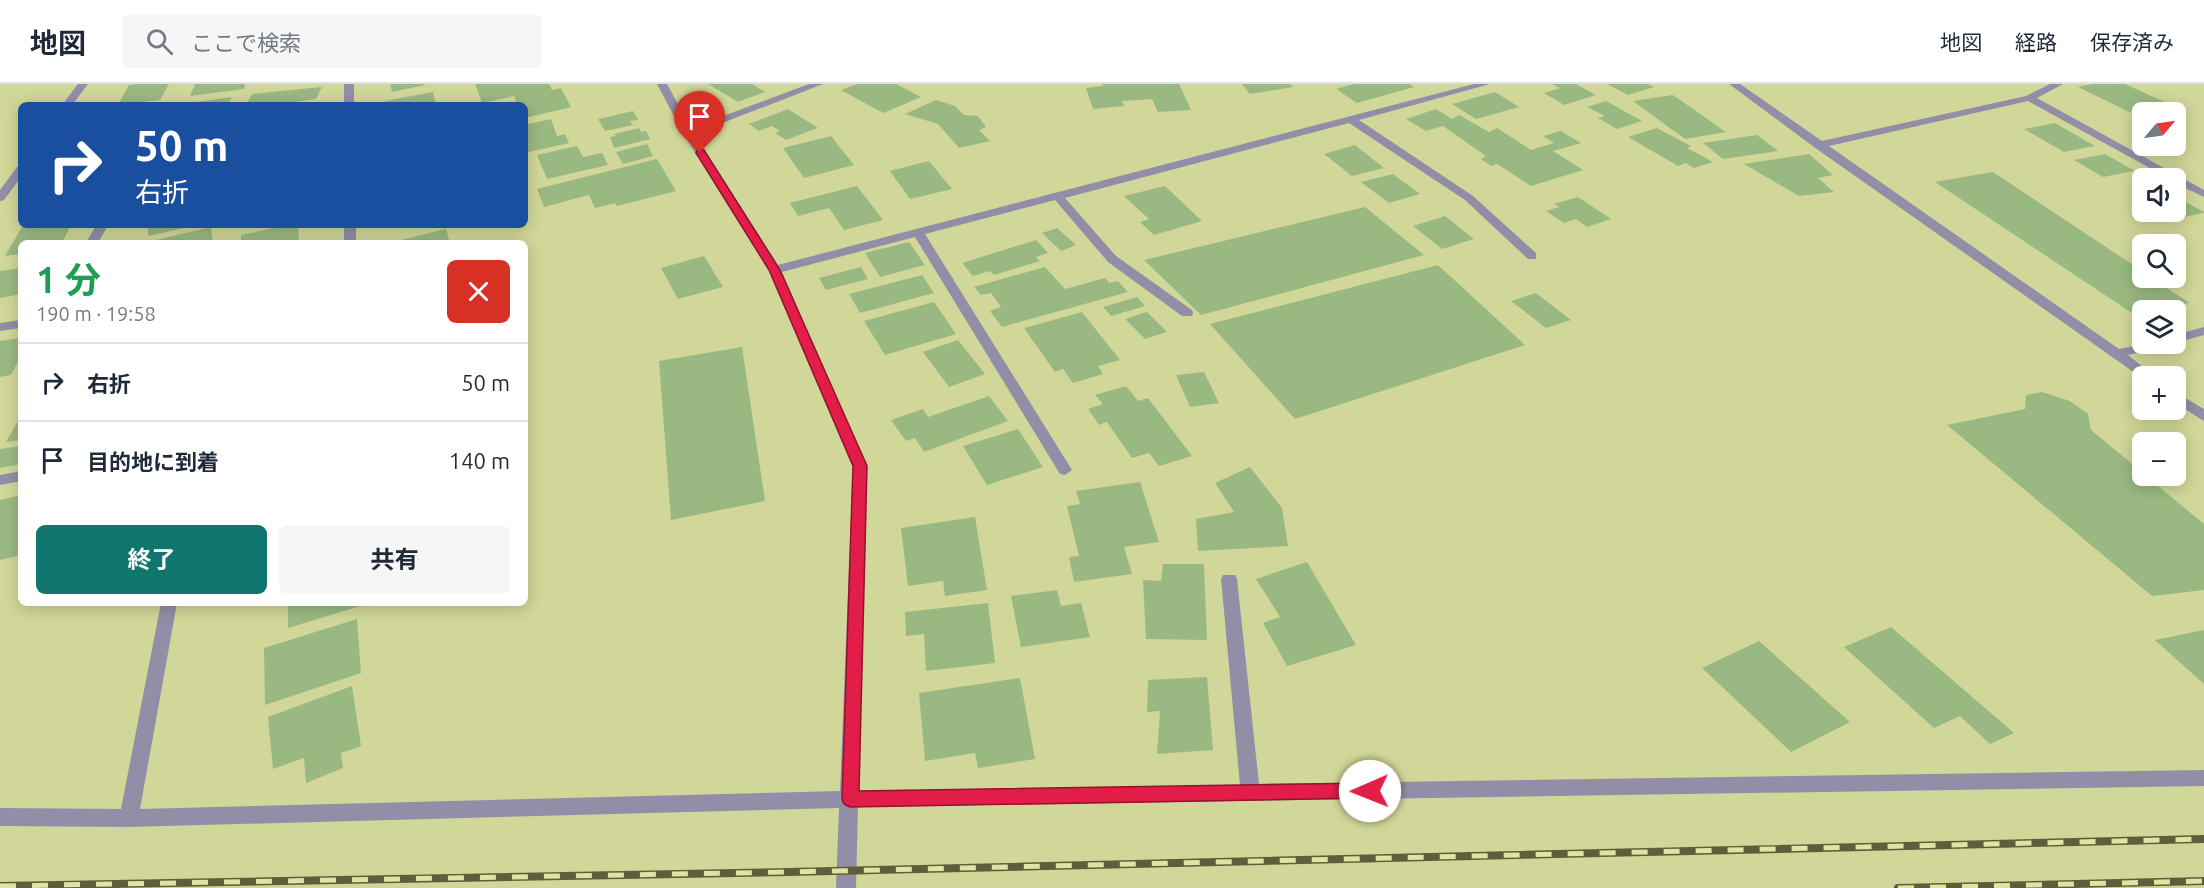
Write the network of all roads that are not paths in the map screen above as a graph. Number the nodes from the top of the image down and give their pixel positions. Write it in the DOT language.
graph roads {
  1 [pos="83,84"];
  2 [pos="349,84"];
  3 [pos="662,84"];
  4 [pos="818,84"];
  5 [pos="1485,84"];
  6 [pos="1734,84"];
  7 [pos="2058,84"];
  8 [pos="2029,98"];
  9 [pos="69,102"];
  10 [pos="349,102"];
  11 [pos="1350,119"];
  12 [pos="688,133"];
  13 [pos="1818,145"];
  14 [pos="2157,168"];
  15 [pos="18,173"];
  16 [pos="2186,184"];
  17 [pos="2204,195"];
  18 [pos="1057,196"];
  19 [pos="0,198"];
  20 [pos="918,233"];
  21 [pos="1532,256"];
  22 [pos="775,270"];
  23 [pos="1187,313"];
  24 [pos="18,324"];
  25 [pos="0,327"];
  26 [pos="2204,331"];
  27 [pos="2186,336"];
  28 [pos="2132,350"];
  29 [pos="2117,354"];
  30 [pos="2134,366"];
  31 [pos="2186,404"];
  32 [pos="2204,416"];
  33 [pos="1065,470"];
  34 [pos="18,477"];
  35 [pos="0,480"];
  36 [pos="1229,579"];
  37 [pos="168,606"];
  38 [pos="2204,778"];
  39 [pos="1250,792"];
  40 [pos="850,799"];
  41 [pos="0,817"];
  42 [pos="129,818"];
  43 [pos="846,888"];
  1 -- 9 [label="street"];
  2 -- 10 [label="street"];
  3 -- 12 [label="street"];
  4 -- 12 [label="street"];
  5 -- 11 [label="street"];
  6 -- 13 [label="street"];
  7 -- 8 [label="street"];
  8 -- 13 [label="street"];
  8 -- 14 [label="street"];
  11 -- 18 [label="street"];
  11 -- 21 [label="street"];
  12 -- 22 [label="street"];
  13 -- 29 [label="street"];
  15 -- 19 [label="street"];
  16 -- 17 [label="street"];
  18 -- 20 [label="street"];
  18 -- 23 [label="street"];
  20 -- 22 [label="street"];
  20 -- 33 [label="street"];
  22 -- 40 [label="street"];
  24 -- 25 [label="street"];
  26 -- 27 [label="street"];
  28 -- 29 [label="street"];
  29 -- 30 [label="street"];
  31 -- 32 [label="street"];
  34 -- 35 [label="street"];
  36 -- 39 [label="street"];
  37 -- 42 [label="street"];
  38 -- 39 [label="street"];
  39 -- 40 [label="street"];
  40 -- 42 [label="street"];
  40 -- 43 [label="street"];
  41 -- 42 [label="street"];
}
